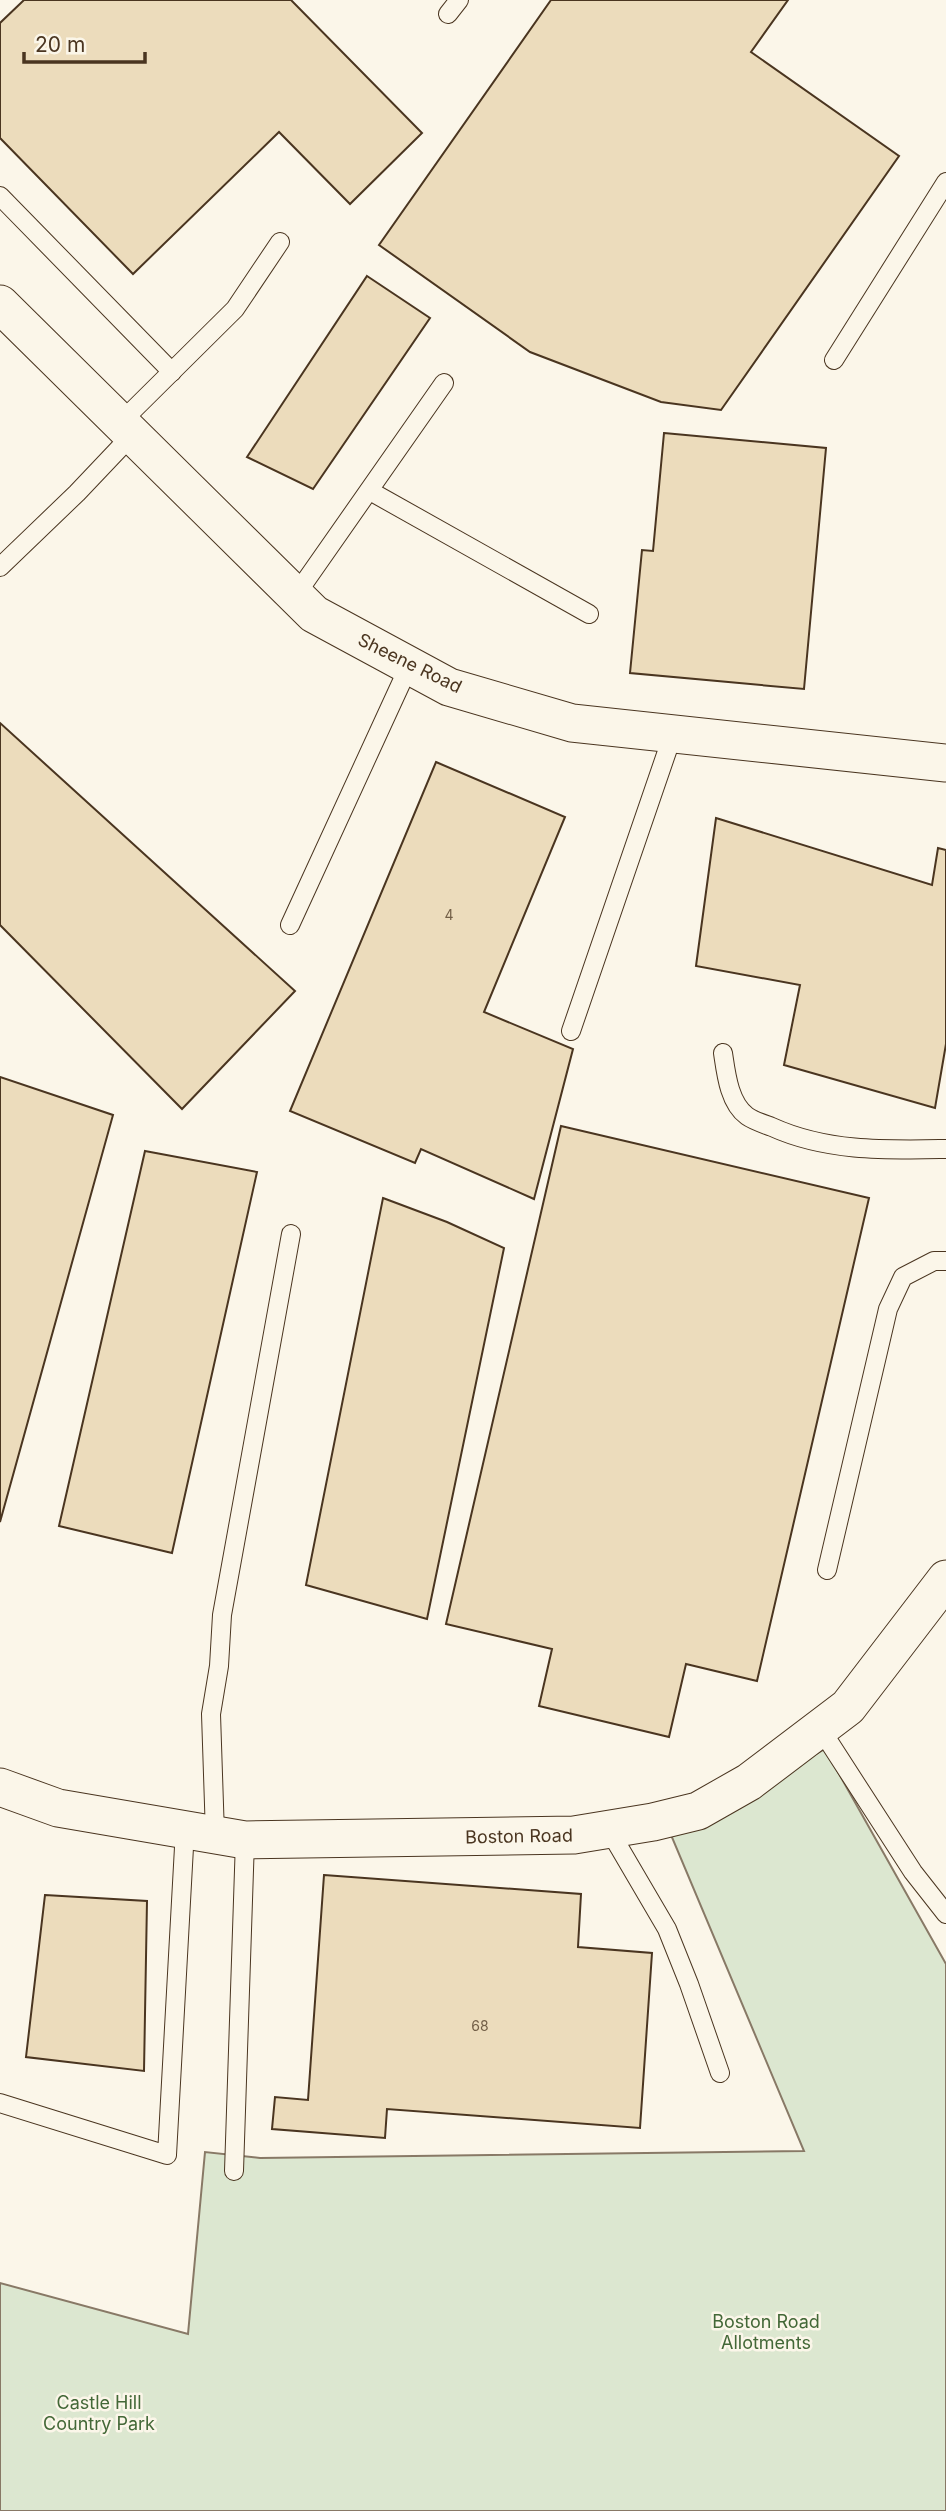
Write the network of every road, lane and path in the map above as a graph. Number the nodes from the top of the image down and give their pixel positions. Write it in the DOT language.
graph roads {
  1 [pos="946,182"];
  2 [pos="1,199"];
  3 [pos="279,242"];
  4 [pos="0,304"];
  5 [pos="834,360"];
  6 [pos="172,372"];
  7 [pos="444,383"];
  8 [pos="126,429"];
  9 [pos="370,491"];
  10 [pos="0,567"];
  11 [pos="295,596"];
  12 [pos="590,614"];
  13 [pos="409,666"];
  14 [pos="673,734"];
  15 [pos="946,763"];
  16 [pos="290,925"];
  17 [pos="571,1031"];
  18 [pos="723,1053"];
  19 [pos="946,1149"];
  20 [pos="291,1234"];
  21 [pos="946,1261"];
  22 [pos="827,1570"];
  23 [pos="946,1579"];
  24 [pos="820,1728"];
  25 [pos="0,1787"];
  26 [pos="609,1830"];
  27 [pos="215,1834"];
  28 [pos="946,1914"];
  29 [pos="720,2073"];
  30 [pos="0,2103"];
  31 [pos="234,2171"];
  1 -- 5 [label="lane"];
  2 -- 6 [label="lane"];
  3 -- 6 [label="lane"];
  4 -- 8 [label="street, Sheene Road"];
  6 -- 8 [label="lane"];
  7 -- 9 [label="lane"];
  8 -- 10 [label="lane"];
  8 -- 11 [label="street, Sheene Road"];
  9 -- 11 [label="lane"];
  9 -- 12 [label="lane"];
  11 -- 13 [label="street, Sheene Road"];
  13 -- 14 [label="street, Sheene Road"];
  13 -- 16 [label="lane"];
  14 -- 15 [label="street, Sheene Road"];
  14 -- 17 [label="lane"];
  18 -- 19 [label="lane"];
  20 -- 27 [label="lane"];
  21 -- 22 [label="lane"];
  23 -- 24 [label="street, Boston Road"];
  24 -- 26 [label="street, Boston Road"];
  24 -- 28 [label="lane"];
  25 -- 27 [label="street, Boston Road"];
  26 -- 27 [label="street, Boston Road"];
  26 -- 29 [label="lane"];
  27 -- 30 [label="lane"];
  27 -- 31 [label="lane"];
}
